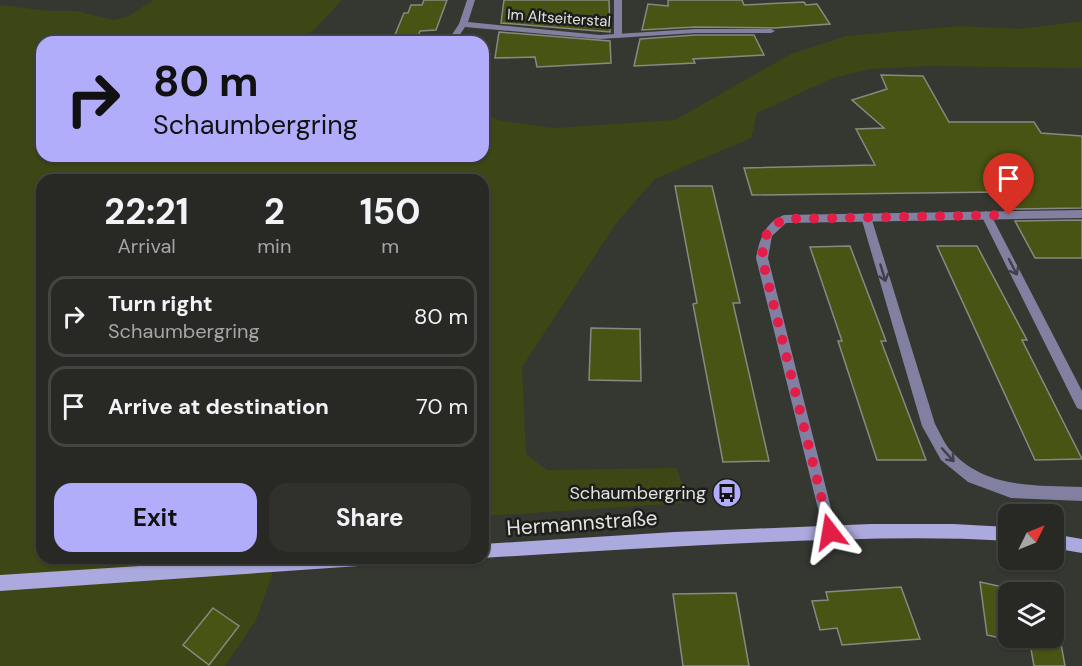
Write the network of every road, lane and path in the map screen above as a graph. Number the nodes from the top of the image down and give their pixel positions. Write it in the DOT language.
graph roads {
  1 [pos="471,0"];
  2 [pos="618,0"];
  3 [pos="463,24"];
  4 [pos="771,32"];
  5 [pos="455,36"];
  6 [pos="618,36"];
  7 [pos="1082,214"];
  8 [pos="986,215"];
  9 [pos="866,217"];
  10 [pos="1082,404"];
  11 [pos="1082,494"];
  12 [pos="830,532"];
  13 [pos="998,533"];
  14 [pos="1064,543"];
  15 [pos="1082,546"];
  16 [pos="489,551"];
  17 [pos="283,564"];
  18 [pos="0,583"];
  1 -- 3 [label="street"];
  2 -- 6 [label="street, Im Altseiterstal"];
  3 -- 5 [label="street"];
  3 -- 6 [label="street, Im Altseiterstal"];
  4 -- 6 [label="street, Im Altseiterstal"];
  7 -- 8 [label="street"];
  8 -- 9 [label="street"];
  8 -- 10 [label="street, one-way"];
  9 -- 11 [label="street, one-way"];
  9 -- 12 [label="street"];
  12 -- 13 [label="street, Hermannstraße"];
  12 -- 16 [label="street, Hermannstraße"];
  14 -- 15 [label="street"];
  17 -- 18 [label="street"];
}
